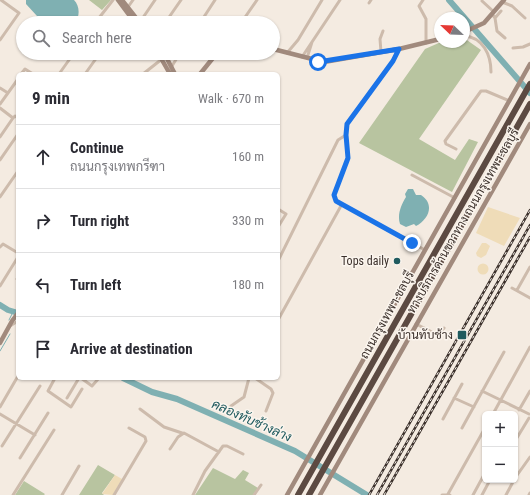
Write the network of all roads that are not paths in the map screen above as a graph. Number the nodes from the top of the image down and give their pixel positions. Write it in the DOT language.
graph roads {
  1 [pos="113,0"];
  2 [pos="118,0"];
  3 [pos="122,0"];
  4 [pos="133,0"];
  5 [pos="155,0"];
  6 [pos="181,0"];
  7 [pos="215,0"];
  8 [pos="257,0"];
  9 [pos="322,0"];
  10 [pos="340,0"];
  11 [pos="423,0"];
  12 [pos="1,1"];
  13 [pos="482,1"];
  14 [pos="503,1"];
  15 [pos="128,7"];
  16 [pos="501,11"];
  17 [pos="494,15"];
  18 [pos="17,16"];
  19 [pos="100,16"];
  20 [pos="133,16"];
  21 [pos="134,16"];
  22 [pos="144,16"];
  23 [pos="170,16"];
  24 [pos="205,16"];
  25 [pos="246,16"];
  26 [pos="16,17"];
  27 [pos="525,18"];
  28 [pos="470,30"];
  29 [pos="383,31"];
  30 [pos="470,36"];
  31 [pos="505,38"];
  32 [pos="0,40"];
  33 [pos="434,41"];
  34 [pos="426,43"];
  35 [pos="530,44"];
  36 [pos="513,48"];
  37 [pos="399,49"];
  38 [pos="280,51"];
  39 [pos="381,52"];
  40 [pos="287,53"];
  41 [pos="304,58"];
  42 [pos="69,60"];
  43 [pos="95,60"];
  44 [pos="161,60"];
  45 [pos="163,60"];
  46 [pos="168,60"];
  47 [pos="176,60"];
  48 [pos="211,60"];
  49 [pos="529,65"];
  50 [pos="172,66"];
  51 [pos="22,72"];
  52 [pos="30,72"];
  53 [pos="60,72"];
  54 [pos="86,72"];
  55 [pos="146,72"];
  56 [pos="169,72"];
  57 [pos="174,72"];
  58 [pos="202,72"];
  59 [pos="491,72"];
  60 [pos="16,82"];
  61 [pos="530,84"];
  62 [pos="0,88"];
  63 [pos="8,93"];
  64 [pos="510,100"];
  65 [pos="0,104"];
  66 [pos="529,106"];
  67 [pos="0,108"];
  68 [pos="15,117"];
  69 [pos="530,124"];
  70 [pos="346,135"];
  71 [pos="0,137"];
  72 [pos="16,140"];
  73 [pos="456,149"];
  74 [pos="0,160"];
  75 [pos="16,174"];
  76 [pos="412,175"];
  77 [pos="0,197"];
  78 [pos="455,198"];
  79 [pos="342,204"];
  80 [pos="280,210"];
  81 [pos="280,224"];
  82 [pos="0,247"];
  83 [pos="426,250"];
  84 [pos="16,252"];
  85 [pos="280,257"];
  86 [pos="16,260"];
  87 [pos="530,267"];
  88 [pos="0,286"];
  89 [pos="512,288"];
  90 [pos="517,290"];
  91 [pos="530,298"];
  92 [pos="280,316"];
  93 [pos="16,319"];
  94 [pos="416,324"];
  95 [pos="444,328"];
  96 [pos="2,336"];
  97 [pos="0,343"];
  98 [pos="530,347"];
  99 [pos="504,352"];
  100 [pos="16,379"];
  101 [pos="53,380"];
  102 [pos="79,380"];
  103 [pos="83,380"];
  104 [pos="97,380"];
  105 [pos="248,380"];
  106 [pos="258,380"];
  107 [pos="462,384"];
  108 [pos="40,386"];
  109 [pos="82,389"];
  110 [pos="482,391"];
  111 [pos="530,391"];
  112 [pos="67,398"];
  113 [pos="454,398"];
  114 [pos="500,400"];
  115 [pos="0,406"];
  116 [pos="231,406"];
  117 [pos="474,407"];
  118 [pos="140,410"];
  119 [pos="519,410"];
  120 [pos="266,411"];
  121 [pos="494,411"];
  122 [pos="48,413"];
  123 [pos="0,414"];
  124 [pos="530,416"];
  125 [pos="443,419"];
  126 [pos="16,424"];
  127 [pos="130,428"];
  128 [pos="462,428"];
  129 [pos="54,430"];
  130 [pos="182,433"];
  131 [pos="520,433"];
  132 [pos="482,434"];
  133 [pos="35,435"];
  134 [pos="518,436"];
  135 [pos="2,446"];
  136 [pos="170,450"];
  137 [pos="219,452"];
  138 [pos="243,454"];
  139 [pos="530,457"];
  140 [pos="20,458"];
  141 [pos="79,466"];
  142 [pos="518,474"];
  143 [pos="482,478"];
  144 [pos="488,483"];
  145 [pos="512,483"];
  146 [pos="261,485"];
  147 [pos="14,495"];
  148 [pos="62,495"];
  149 [pos="114,495"];
  150 [pos="193,495"];
  151 [pos="254,495"];
  152 [pos="287,495"];
  153 [pos="298,495"];
  154 [pos="309,495"];
  155 [pos="320,495"];
  156 [pos="442,495"];
  157 [pos="449,495"];
  158 [pos="473,495"];
  159 [pos="482,495"];
  160 [pos="506,495"];
  1 -- 19 [label="street"];
  2 -- 20 [label="main road"];
  3 -- 15 [label="main road"];
  4 -- 15 [label="street"];
  5 -- 22 [label="street"];
  6 -- 23 [label="street"];
  7 -- 24 [label="street"];
  8 -- 25 [label="street"];
  9 -- 40 [label="street"];
  10 -- 41 [label="street"];
  11 -- 34 [label="street"];
  12 -- 18 [label="street"];
  13 -- 17 [label="street"];
  14 -- 17 [label="main road"];
  14 -- 27 [label="street"];
  15 -- 21 [label="main road"];
  16 -- 17 [label="street"];
  17 -- 28 [label="main road"];
  17 -- 31 [label="street"];
  26 -- 32 [label="street"];
  29 -- 39 [label="street"];
  30 -- 59 [label="street"];
  33 -- 34 [label="main road"];
  34 -- 37 [label="main road"];
  35 -- 36 [label="street"];
  37 -- 39 [label="main road"];
  37 -- 70 [label="street"];
  38 -- 40 [label="main road"];
  39 -- 41 [label="main road"];
  40 -- 41 [label="main road"];
  42 -- 53 [label="street"];
  43 -- 54 [label="street"];
  44 -- 55 [label="street"];
  45 -- 56 [label="main road"];
  46 -- 50 [label="main road"];
  47 -- 50 [label="street"];
  48 -- 58 [label="main road"];
  49 -- 64 [label="main road"];
  50 -- 57 [label="main road"];
  51 -- 52 [label="street"];
  60 -- 63 [label="street"];
  61 -- 153 [label="highway, ถนนกรุงเทพฯ-ชลบุรี"];
  62 -- 63 [label="street"];
  63 -- 65 [label="street"];
  64 -- 73 [label="street"];
  64 -- 78 [label="main road"];
  66 -- 154 [label="highway, ถนนกรุงเทพฯ-ชลบุรี"];
  67 -- 68 [label="street"];
  68 -- 71 [label="street"];
  69 -- 94 [label="main road, ทางบริการด้านขวาทาง ถนนกรุงเทพฯ-ชลบุรี"];
  70 -- 79 [label="street"];
  70 -- 85 [label="street"];
  72 -- 74 [label="street"];
  75 -- 77 [label="street"];
  76 -- 78 [label="street"];
  78 -- 83 [label="main road"];
  79 -- 83 [label="street"];
  79 -- 92 [label="street"];
  80 -- 81 [label="street"];
  82 -- 84 [label="street"];
  83 -- 152 [label="main road"];
  86 -- 88 [label="street"];
  87 -- 90 [label="street"];
  89 -- 90 [label="street"];
  90 -- 91 [label="street"];
  93 -- 96 [label="main road"];
  94 -- 95 [label="street"];
  94 -- 155 [label="main road, ทางบริการด้านขวาทาง ถนนกรุงเทพฯ-ชลบุรี"];
  96 -- 97 [label="main road"];
  98 -- 114 [label="street"];
  99 -- 110 [label="street"];
  100 -- 115 [label="street"];
  101 -- 109 [label="street"];
  102 -- 112 [label="street"];
  103 -- 104 [label="street"];
  105 -- 116 [label="street"];
  106 -- 120 [label="street"];
  107 -- 113 [label="street"];
  108 -- 126 [label="street"];
  110 -- 114 [label="street"];
  110 -- 117 [label="street"];
  111 -- 119 [label="street"];
  113 -- 117 [label="street"];
  113 -- 125 [label="street"];
  114 -- 119 [label="street"];
  114 -- 121 [label="street"];
  117 -- 128 [label="street"];
  118 -- 130 [label="street"];
  119 -- 124 [label="street"];
  122 -- 133 [label="street"];
  123 -- 126 [label="street"];
  124 -- 131 [label="street"];
  126 -- 133 [label="street"];
  126 -- 135 [label="street"];
  127 -- 149 [label="street"];
  129 -- 147 [label="street"];
  130 -- 136 [label="street"];
  130 -- 137 [label="street"];
  131 -- 134 [label="street"];
  132 -- 157 [label="street"];
  133 -- 140 [label="street"];
  137 -- 138 [label="street"];
  137 -- 150 [label="street"];
  139 -- 142 [label="street"];
  141 -- 148 [label="street"];
  143 -- 158 [label="street"];
  144 -- 159 [label="street"];
  145 -- 160 [label="street"];
  146 -- 151 [label="street"];
  156 -- 157 [label="street"];
}
